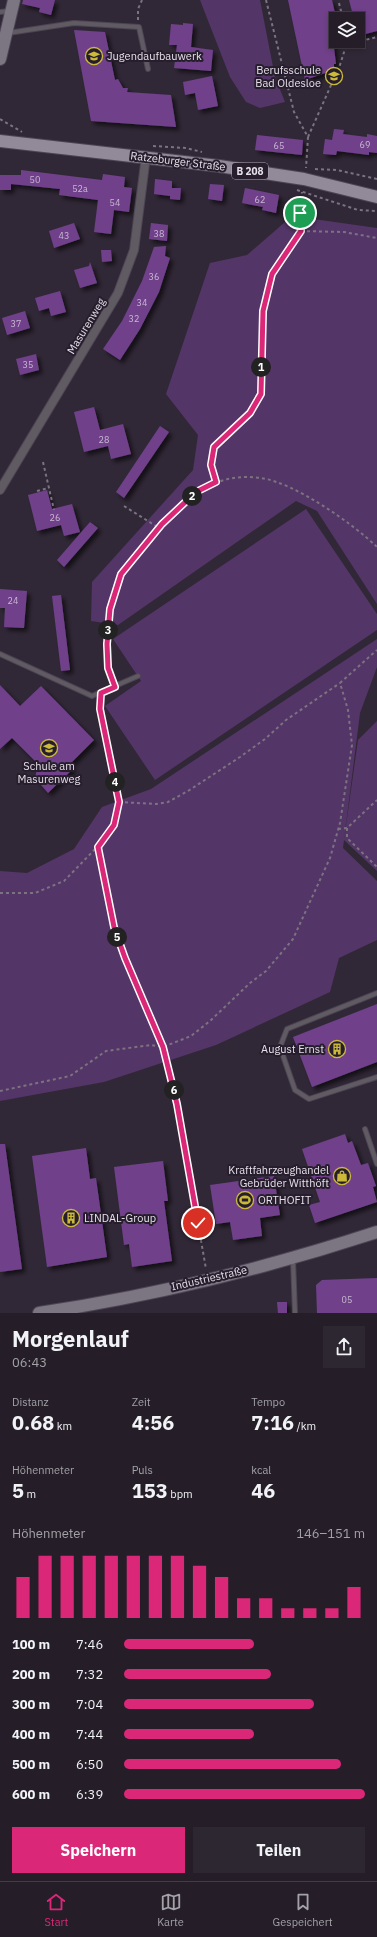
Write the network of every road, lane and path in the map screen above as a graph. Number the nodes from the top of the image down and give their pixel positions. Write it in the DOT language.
graph roads {
  1 [pos="142,0"];
  2 [pos="266,0"];
  3 [pos="339,3"];
  4 [pos="8,8"];
  5 [pos="341,12"];
  6 [pos="139,26"];
  7 [pos="6,33"];
  8 [pos="377,37"];
  9 [pos="365,39"];
  10 [pos="346,48"];
  11 [pos="0,59"];
  12 [pos="148,69"];
  13 [pos="308,138"];
  14 [pos="0,140"];
  15 [pos="146,156"];
  16 [pos="306,168"];
  17 [pos="302,192"];
  18 [pos="377,197"];
  19 [pos="301,231"];
  20 [pos="377,238"];
  21 [pos="43,462"];
  22 [pos="216,482"];
  23 [pos="49,488"];
  24 [pos="0,490"];
  25 [pos="37,491"];
  26 [pos="124,506"];
  27 [pos="54,510"];
  28 [pos="159,528"];
  29 [pos="377,547"];
  30 [pos="377,650"];
  31 [pos="0,654"];
  32 [pos="138,676"];
  33 [pos="340,683"];
  34 [pos="115,687"];
  35 [pos="101,693"];
  36 [pos="377,800"];
  37 [pos="119,802"];
  38 [pos="347,828"];
  39 [pos="338,829"];
  40 [pos="98,847"];
  41 [pos="377,867"];
  42 [pos="0,893"];
  43 [pos="377,993"];
  44 [pos="163,1047"];
  45 [pos="377,1077"];
  46 [pos="0,1091"];
  47 [pos="366,1129"];
  48 [pos="377,1164"];
  49 [pos="377,1232"];
  50 [pos="293,1258"];
  51 [pos="208,1280"];
  52 [pos="39,1313"];
  53 [pos="295,1313"];
  1 -- 6 [label="path"];
  2 -- 13 [label="path"];
  3 -- 5 [label="path"];
  4 -- 7 [label="main road"];
  6 -- 7 [label="lane"];
  6 -- 12 [label="lane"];
  7 -- 11 [label="main road"];
  8 -- 9 [label="path"];
  10 -- 13 [label="path"];
  13 -- 16 [label="path"];
  14 -- 15 [label="main road, Ratzeburger Straße / B 208"];
  15 -- 18 [label="main road, Ratzeburger Straße / B 208"];
  15 -- 24 [label="street, Masurenweg"];
  17 -- 19 [label="path"];
  19 -- 20 [label="path"];
  19 -- 22 [label="path"];
  21 -- 23 [label="path"];
  22 -- 28 [label="path"];
  22 -- 29 [label="path"];
  23 -- 25 [label="path"];
  23 -- 27 [label="path"];
  26 -- 28 [label="path"];
  28 -- 34 [label="path"];
  30 -- 33 [label="path"];
  31 -- 35 [label="lane"];
  32 -- 34 [label="lane"];
  33 -- 37 [label="path"];
  33 -- 39 [label="path"];
  34 -- 35 [label="lane"];
  35 -- 37 [label="path"];
  36 -- 38 [label="path"];
  37 -- 40 [label="path"];
  38 -- 39 [label="path"];
  38 -- 41 [label="path"];
  39 -- 44 [label="path"];
  40 -- 42 [label="path"];
  40 -- 44 [label="path"];
  43 -- 45 [label="lane"];
  44 -- 46 [label="path"];
  44 -- 51 [label="path"];
  47 -- 48 [label="lane"];
  49 -- 50 [label="main road, Industriestraße"];
  50 -- 51 [label="main road, Industriestraße"];
  50 -- 53 [label="lane"];
  51 -- 52 [label="main road, Industriestraße"];
}
